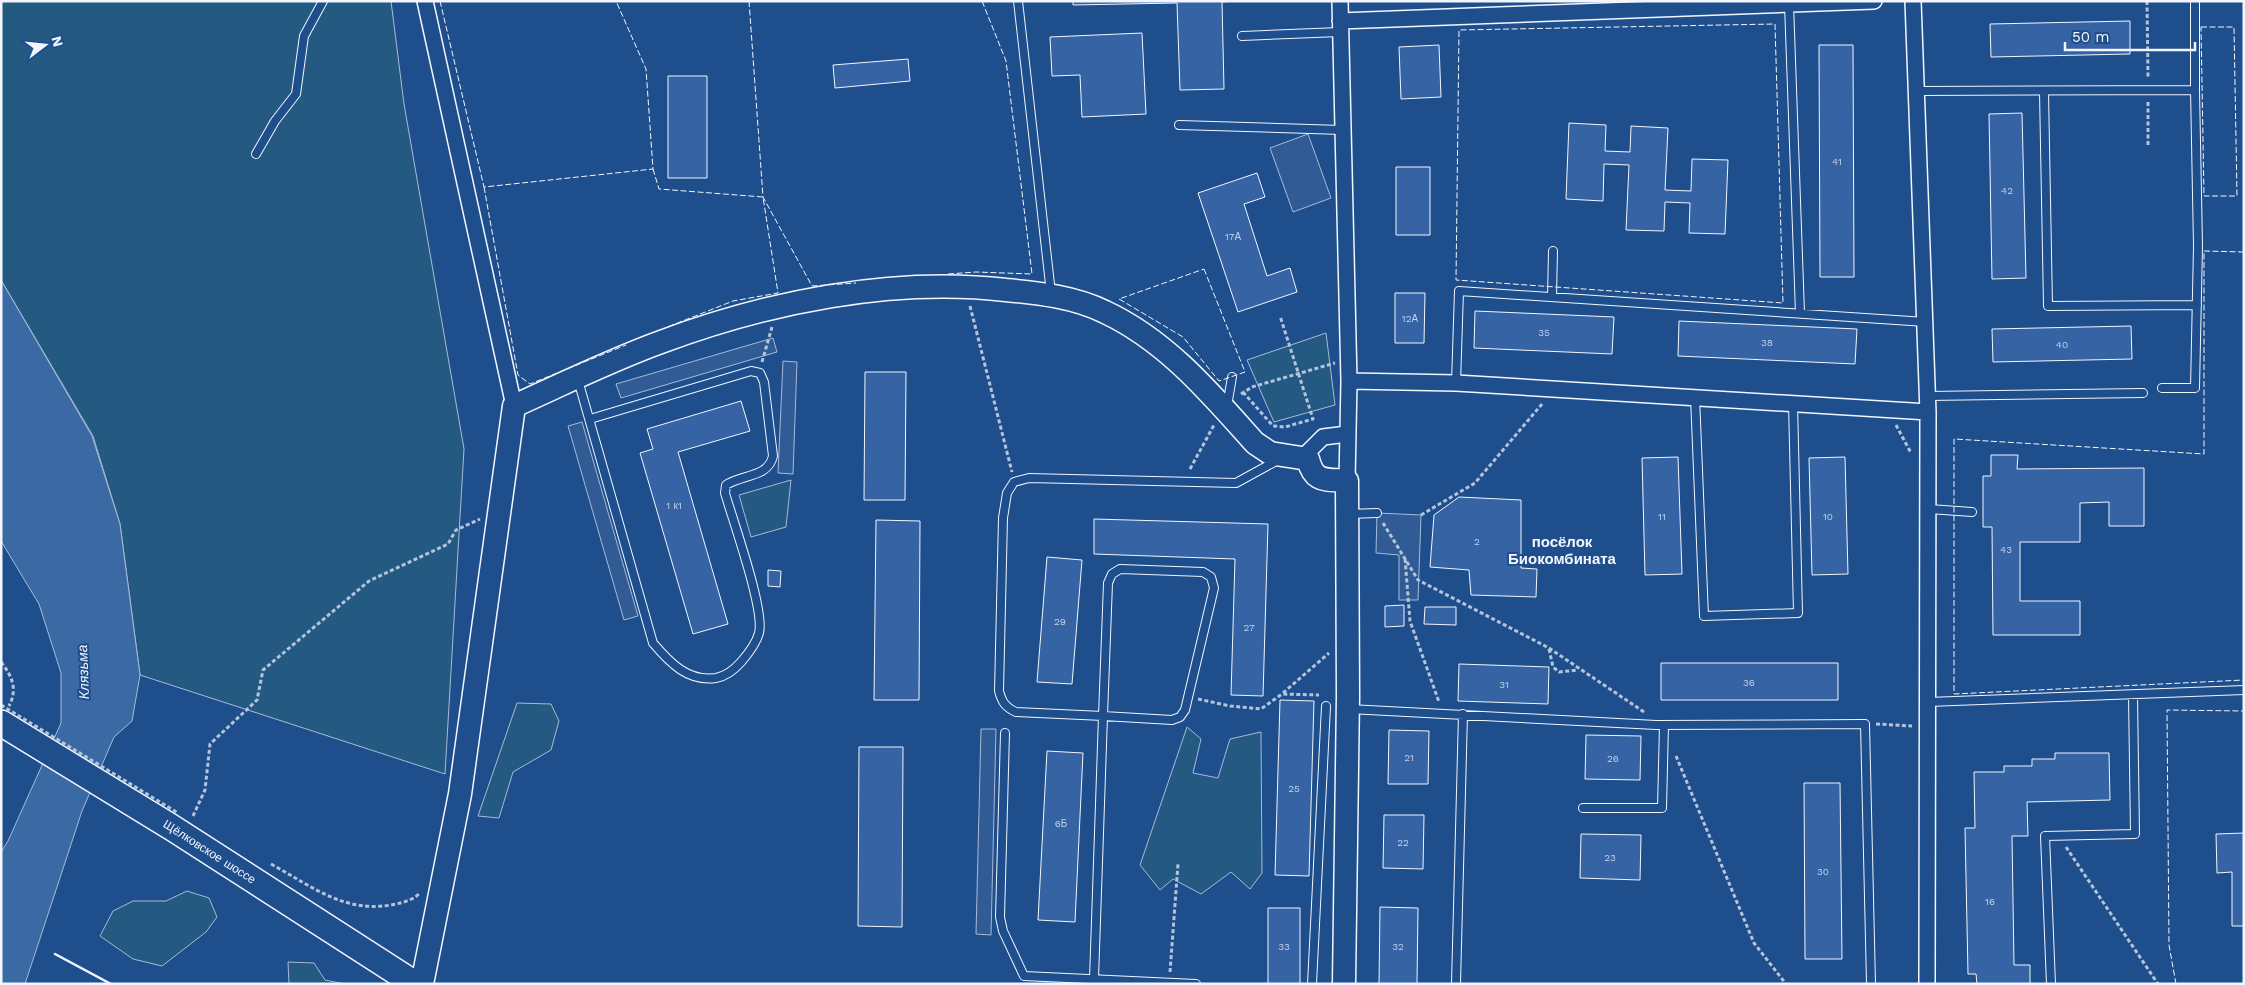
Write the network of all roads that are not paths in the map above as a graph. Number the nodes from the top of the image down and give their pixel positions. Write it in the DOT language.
graph roads {
  1 [pos="323,1"];
  2 [pos="425,1"];
  3 [pos="1018,1"];
  4 [pos="1340,1"];
  5 [pos="1874,1"];
  6 [pos="1913,1"];
  7 [pos="2195,1"];
  8 [pos="1789,4"];
  9 [pos="1340,26"];
  10 [pos="1242,36"];
  11 [pos="2195,90"];
  12 [pos="1918,91"];
  13 [pos="2044,92"];
  14 [pos="1179,125"];
  15 [pos="1342,130"];
  16 [pos="256,154"];
  17 [pos="1552,251"];
  18 [pos="1051,295"];
  19 [pos="1552,297"];
  20 [pos="2197,305"];
  21 [pos="1800,313"];
  22 [pos="1926,322"];
  23 [pos="1232,377"];
  24 [pos="578,378"];
  25 [pos="1349,381"];
  26 [pos="1456,383"];
  27 [pos="2162,388"];
  28 [pos="2142,393"];
  29 [pos="1928,396"];
  30 [pos="1695,397"];
  31 [pos="1793,403"];
  32 [pos="514,406"];
  33 [pos="1226,410"];
  34 [pos="1928,412"];
  35 [pos="590,419"];
  36 [pos="1347,434"];
  37 [pos="1284,457"];
  38 [pos="1308,458"];
  39 [pos="1347,481"];
  40 [pos="1930,509"];
  41 [pos="1972,512"];
  42 [pos="1347,514"];
  43 [pos="1377,514"];
  44 [pos="2244,690"];
  45 [pos="2133,695"];
  46 [pos="1928,702"];
  47 [pos="1340,704"];
  48 [pos="1463,714"];
  49 [pos="1103,716"];
  50 [pos="1,723"];
  51 [pos="1660,725"];
  52 [pos="1005,733"];
  53 [pos="1583,808"];
  54 [pos="1024,980"];
  55 [pos="1094,980"];
  56 [pos="1085,981"];
  57 [pos="415,984"];
  58 [pos="422,984"];
  59 [pos="1196,984"];
  60 [pos="1312,984"];
  61 [pos="1344,984"];
  62 [pos="1456,984"];
  63 [pos="1871,984"];
  64 [pos="1927,984"];
  65 [pos="2051,984"];
  1 -- 16 [label="lane"];
  2 -- 32 [label="street"];
  3 -- 18 [label="lane"];
  4 -- 9 [label="street"];
  5 -- 8 [label="street"];
  6 -- 12 [label="street"];
  7 -- 11 [label="lane"];
  8 -- 9 [label="street"];
  8 -- 21 [label="lane"];
  9 -- 10 [label="lane"];
  9 -- 15 [label="street"];
  11 -- 13 [label="lane"];
  11 -- 20 [label="lane"];
  12 -- 13 [label="lane"];
  12 -- 22 [label="street"];
  13 -- 20 [label="lane"];
  14 -- 15 [label="lane"];
  15 -- 25 [label="street"];
  17 -- 19 [label="lane"];
  18 -- 24 [label="street"];
  18 -- 33 [label="street"];
  19 -- 21 [label="lane"];
  19 -- 26 [label="lane"];
  20 -- 27 [label="lane"];
  21 -- 22 [label="lane"];
  22 -- 29 [label="street"];
  23 -- 33 [label="lane"];
  24 -- 32 [label="street"];
  24 -- 35 [label="lane"];
  25 -- 26 [label="street"];
  25 -- 36 [label="street"];
  26 -- 30 [label="street"];
  28 -- 29 [label="lane"];
  29 -- 34 [label="street"];
  30 -- 31 [label="street"];
  30 -- 31 [label="lane"];
  31 -- 34 [label="street"];
  32 -- 58 [label="street"];
  33 -- 37 [label="street"];
  34 -- 40 [label="street"];
  35 -- 35 [label="lane"];
  36 -- 38 [label="street"];
  36 -- 39 [label="street"];
  37 -- 38 [label="street"];
  37 -- 49 [label="lane"];
  38 -- 39 [label="street"];
  39 -- 42 [label="street"];
  40 -- 41 [label="lane"];
  40 -- 46 [label="street"];
  42 -- 43 [label="lane"];
  42 -- 47 [label="street"];
  44 -- 45 [label="lane"];
  45 -- 46 [label="lane"];
  45 -- 65 [label="lane"];
  46 -- 64 [label="street"];
  47 -- 48 [label="lane"];
  47 -- 60 [label="lane"];
  47 -- 61 [label="street"];
  48 -- 51 [label="lane"];
  48 -- 62 [label="lane"];
  49 -- 49 [label="lane"];
  49 -- 55 [label="lane"];
  50 -- 57 [label="main road, Щёлковское шоссе"];
  51 -- 53 [label="lane"];
  51 -- 63 [label="lane"];
  52 -- 54 [label="lane"];
  54 -- 56 [label="lane"];
  55 -- 56 [label="lane"];
  55 -- 59 [label="lane"];
}
